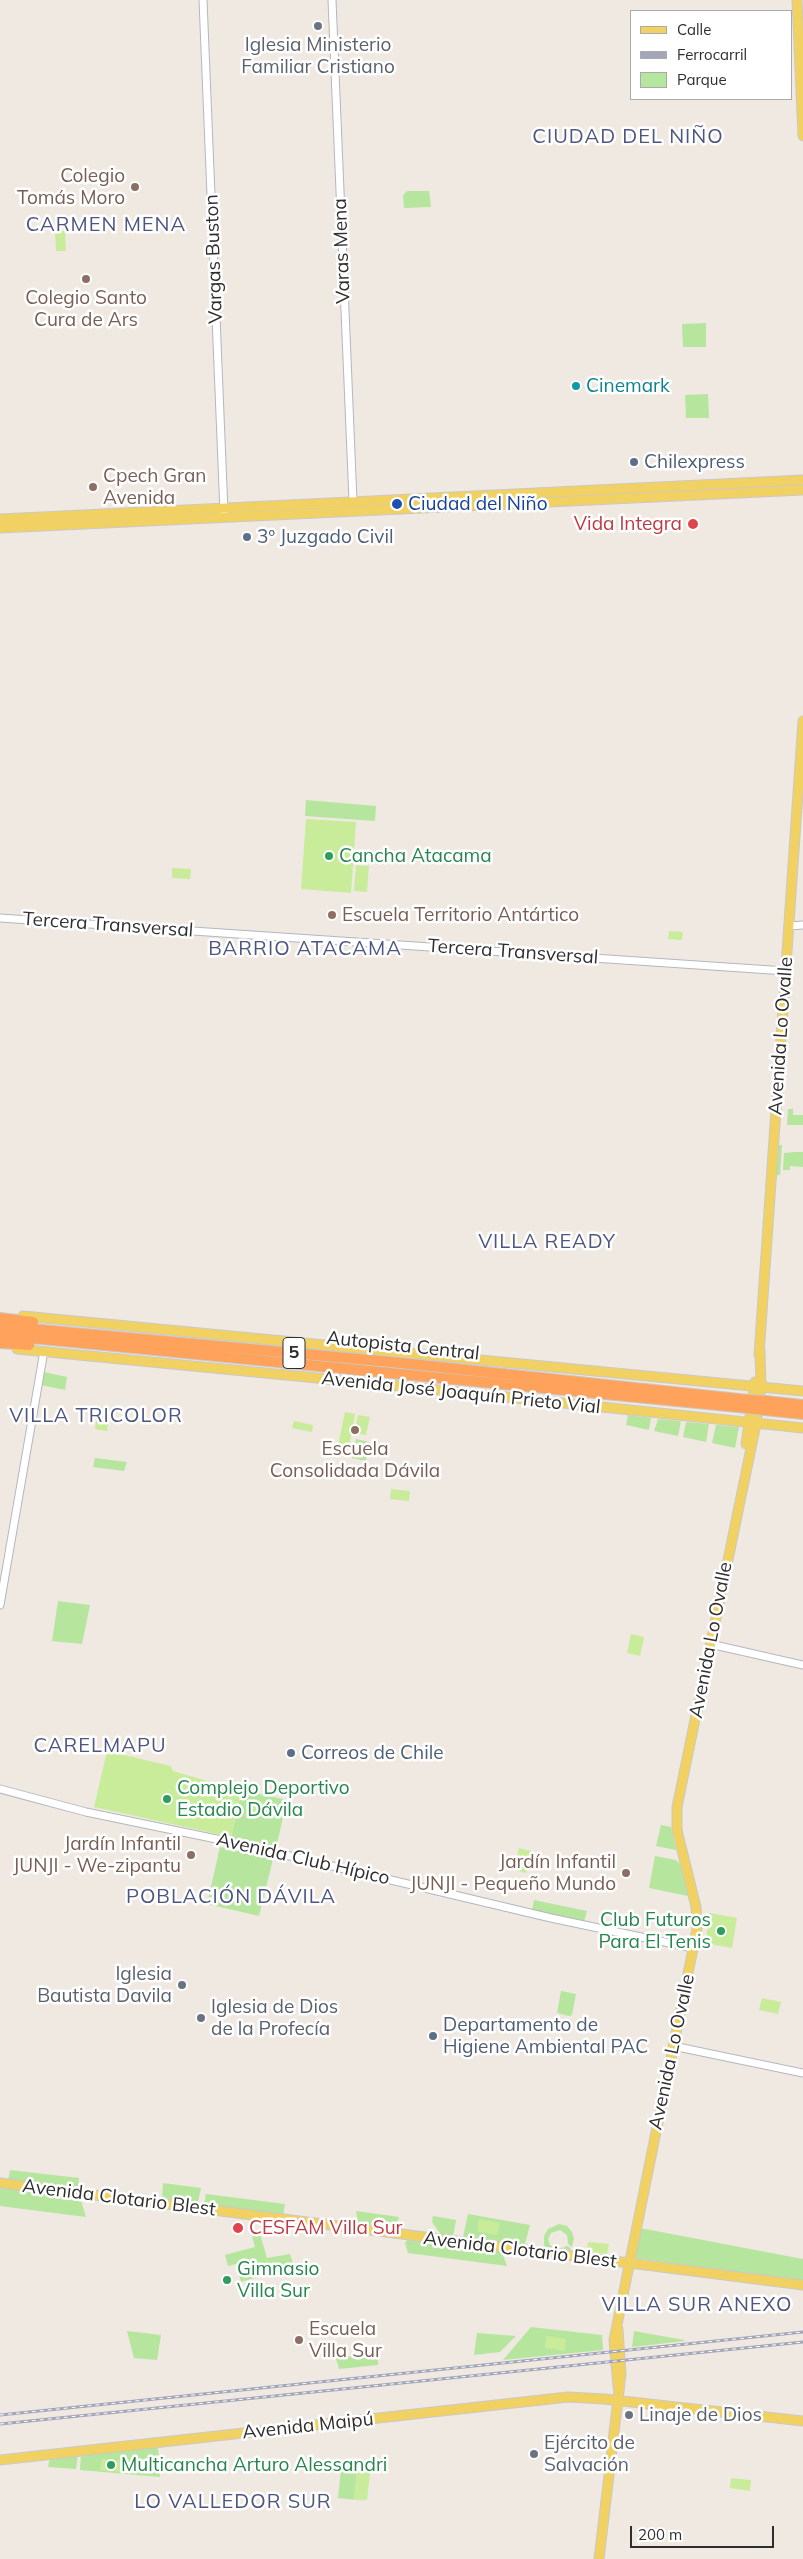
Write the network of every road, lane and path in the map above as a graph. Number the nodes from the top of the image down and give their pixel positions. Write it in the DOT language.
graph roads {
  1 [pos="203,0"];
  2 [pos="332,0"];
  3 [pos="796,0"];
  4 [pos="803,136"];
  5 [pos="803,480"];
  6 [pos="803,490"];
  7 [pos="491,495"];
  8 [pos="353,501"];
  9 [pos="484,505"];
  10 [pos="224,507"];
  11 [pos="343,512"];
  12 [pos="224,517"];
  13 [pos="0,518"];
  14 [pos="0,528"];
  15 [pos="803,721"];
  16 [pos="801,788"];
  17 [pos="0,918"];
  18 [pos="803,925"];
  19 [pos="789,926"];
  20 [pos="786,971"];
  21 [pos="0,1314"];
  22 [pos="0,1318"];
  23 [pos="0,1326"];
  24 [pos="90,1334"];
  25 [pos="0,1336"];
  26 [pos="0,1343"];
  27 [pos="75,1343"];
  28 [pos="0,1347"];
  29 [pos="44,1351"];
  30 [pos="758,1387"];
  31 [pos="803,1391"];
  32 [pos="748,1404"];
  33 [pos="803,1405"];
  34 [pos="765,1406"];
  35 [pos="803,1414"];
  36 [pos="753,1423"];
  37 [pos="803,1428"];
  38 [pos="0,1605"];
  39 [pos="710,1644"];
  40 [pos="803,1666"];
  41 [pos="0,1789"];
  42 [pos="693,1948"];
  43 [pos="673,2046"];
  44 [pos="803,2073"];
  45 [pos="0,2183"];
  46 [pos="628,2264"];
  47 [pos="803,2285"];
  48 [pos="617,2400"];
  49 [pos="803,2421"];
  50 [pos="0,2460"];
  51 [pos="599,2559"];
  1 -- 10 [label="street, Vargas Buston"];
  2 -- 8 [label="street, Varas Mena"];
  3 -- 4 [label="main road"];
  5 -- 7 [label="main road"];
  6 -- 9 [label="main road"];
  7 -- 8 [label="main road"];
  7 -- 9 [label="main road"];
  8 -- 10 [label="main road"];
  8 -- 11 [label="main road"];
  9 -- 11 [label="main road"];
  10 -- 12 [label="street, Vargas Buston"];
  10 -- 13 [label="main road"];
  11 -- 12 [label="main road"];
  12 -- 14 [label="main road"];
  15 -- 16 [label="main road, Avenida Lo Ovalle"];
  16 -- 19 [label="main road, Avenida Lo Ovalle"];
  17 -- 20 [label="street, Tercera Transversal"];
  18 -- 19 [label="street"];
  19 -- 20 [label="main road, Avenida Lo Ovalle"];
  20 -- 30 [label="main road, Avenida Lo Ovalle"];
  21 -- 30 [label="main road, Avenida José Joaquín Prieto Vial"];
  22 -- 24 [label="highway"];
  23 -- 24 [label="highway, Autopista Central / 5"];
  24 -- 32 [label="highway, Autopista Central / 5"];
  25 -- 27 [label="highway, Autopista Central / 5"];
  26 -- 27 [label="highway"];
  27 -- 32 [label="highway, Autopista Central / 5"];
  28 -- 29 [label="main road, Avenida José Joaquín Prieto Vial"];
  29 -- 36 [label="main road, Avenida José Joaquín Prieto Vial"];
  29 -- 38 [label="street"];
  30 -- 31 [label="main road, Avenida José Joaquín Prieto Vial"];
  30 -- 36 [label="main road, Avenida Lo Ovalle"];
  32 -- 34 [label="highway, Autopista Central / 5, bridge"];
  33 -- 34 [label="highway, Autopista Central / 5"];
  34 -- 35 [label="highway, Autopista Central / 5"];
  36 -- 37 [label="main road, Avenida José Joaquín Prieto Vial"];
  36 -- 39 [label="main road, Avenida Lo Ovalle"];
  39 -- 40 [label="street"];
  39 -- 42 [label="main road, Avenida Lo Ovalle"];
  41 -- 42 [label="street, Avenida Club Hípico"];
  42 -- 43 [label="main road, Avenida Lo Ovalle"];
  43 -- 44 [label="street"];
  43 -- 46 [label="main road, Avenida Lo Ovalle"];
  45 -- 46 [label="main road, Avenida Clotario Blest"];
  46 -- 47 [label="main road, Avenida Clotario Blest"];
  46 -- 48 [label="main road, Avenida Lo Ovalle"];
  48 -- 49 [label="main road, Avenida Maipú"];
  48 -- 50 [label="main road, Avenida Maipú"];
  48 -- 51 [label="main road, Avenida Lo Ovalle"];
}
